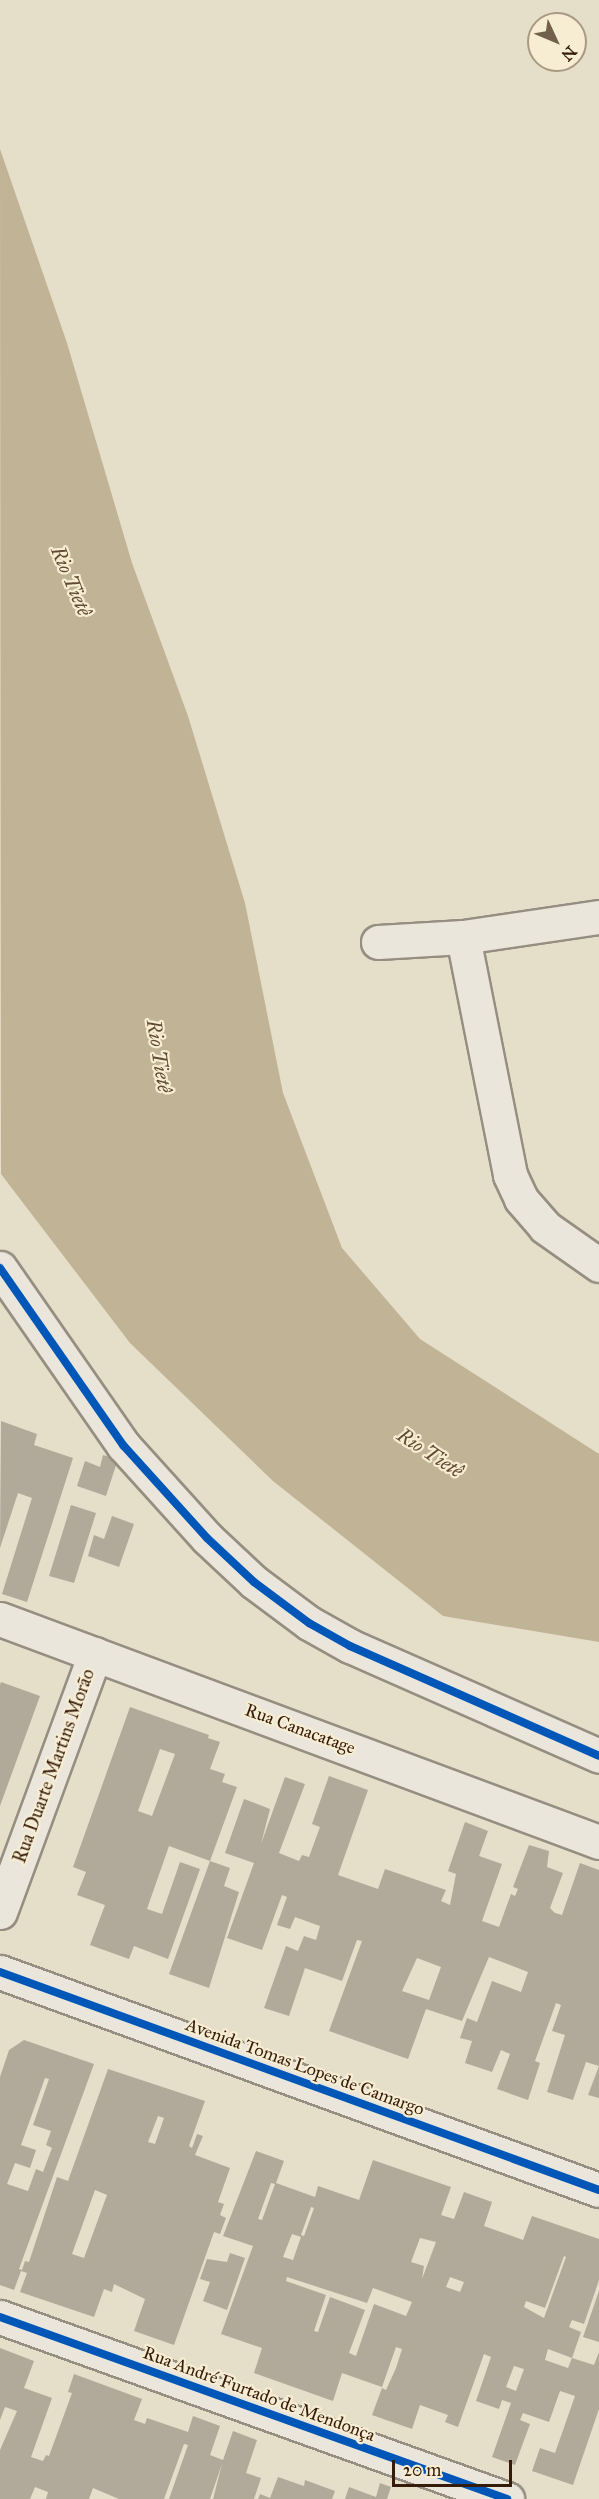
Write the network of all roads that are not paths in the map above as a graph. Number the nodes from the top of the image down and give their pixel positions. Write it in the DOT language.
graph roads {
  1 [pos="599,917"];
  2 [pos="464,937"];
  3 [pos="378,942"];
  4 [pos="599,1265"];
  5 [pos="0,1268"];
  6 [pos="0,1619"];
  7 [pos="95,1654"];
  8 [pos="599,1756"];
  9 [pos="599,1842"];
  10 [pos="0,1912"];
  11 [pos="0,1972"];
  12 [pos="599,2190"];
  13 [pos="0,2318"];
  14 [pos="507,2499"];
  1 -- 2 [label="street"];
  2 -- 3 [label="street"];
  2 -- 4 [label="street"];
  5 -- 8 [label="street"];
  6 -- 7 [label="street, Rua Canacatage"];
  7 -- 9 [label="street, Rua Canacatage"];
  7 -- 10 [label="street, Rua Duarte Martins Morão"];
  11 -- 12 [label="street, Avenida Tomas Lopes de Camargo"];
  13 -- 14 [label="street, Rua André Furtado de Mendonça"];
}
